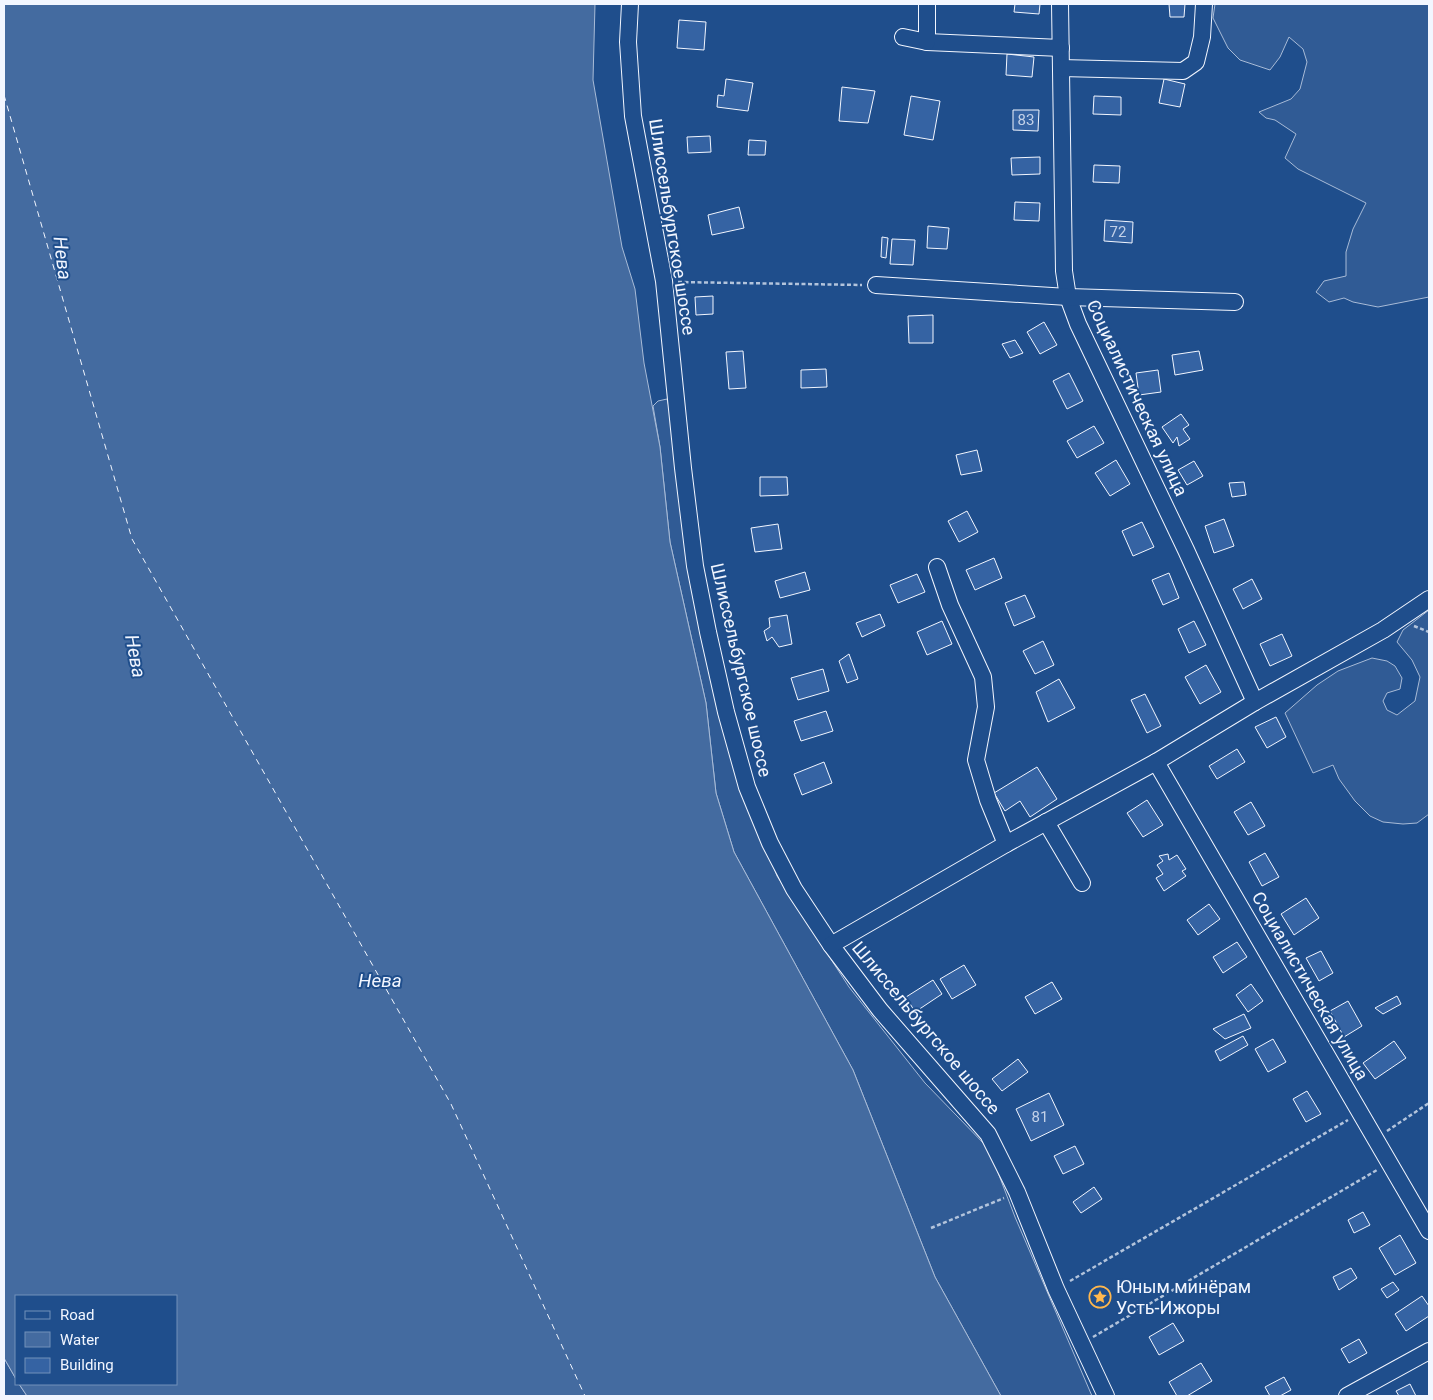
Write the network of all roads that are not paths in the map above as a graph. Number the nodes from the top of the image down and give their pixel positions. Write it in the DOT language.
graph roads {
  1 [pos="630,4"];
  2 [pos="927,4"];
  3 [pos="1060,4"];
  4 [pos="1204,4"];
  5 [pos="903,37"];
  6 [pos="927,42"];
  7 [pos="1061,48"];
  8 [pos="1060,68"];
  9 [pos="876,285"];
  10 [pos="1068,297"];
  11 [pos="1235,302"];
  12 [pos="937,567"];
  13 [pos="1429,599"];
  14 [pos="1255,702"];
  15 [pos="1156,762"];
  16 [pos="1046,822"];
  17 [pos="1006,844"];
  18 [pos="1082,883"];
  19 [pos="831,944"];
  20 [pos="1429,1231"];
  21 [pos="1429,1351"];
  22 [pos="1106,1396"];
  23 [pos="1347,1396"];
  1 -- 19 [label="street, Шлиссельбургское шоссе"];
  2 -- 6 [label="street"];
  3 -- 7 [label="street, Социалистическая улица"];
  4 -- 8 [label="street"];
  5 -- 6 [label="street"];
  6 -- 7 [label="street"];
  7 -- 8 [label="street, Социалистическая улица"];
  8 -- 10 [label="street, Социалистическая улица"];
  9 -- 10 [label="street"];
  10 -- 11 [label="street"];
  10 -- 14 [label="street, Социалистическая улица"];
  12 -- 17 [label="street"];
  13 -- 14 [label="street"];
  14 -- 15 [label="street"];
  15 -- 16 [label="street"];
  15 -- 20 [label="street, Социалистическая улица"];
  16 -- 17 [label="street"];
  16 -- 18 [label="street"];
  17 -- 19 [label="street"];
  19 -- 22 [label="street, Шлиссельбургское шоссе"];
  21 -- 23 [label="street"];
}
